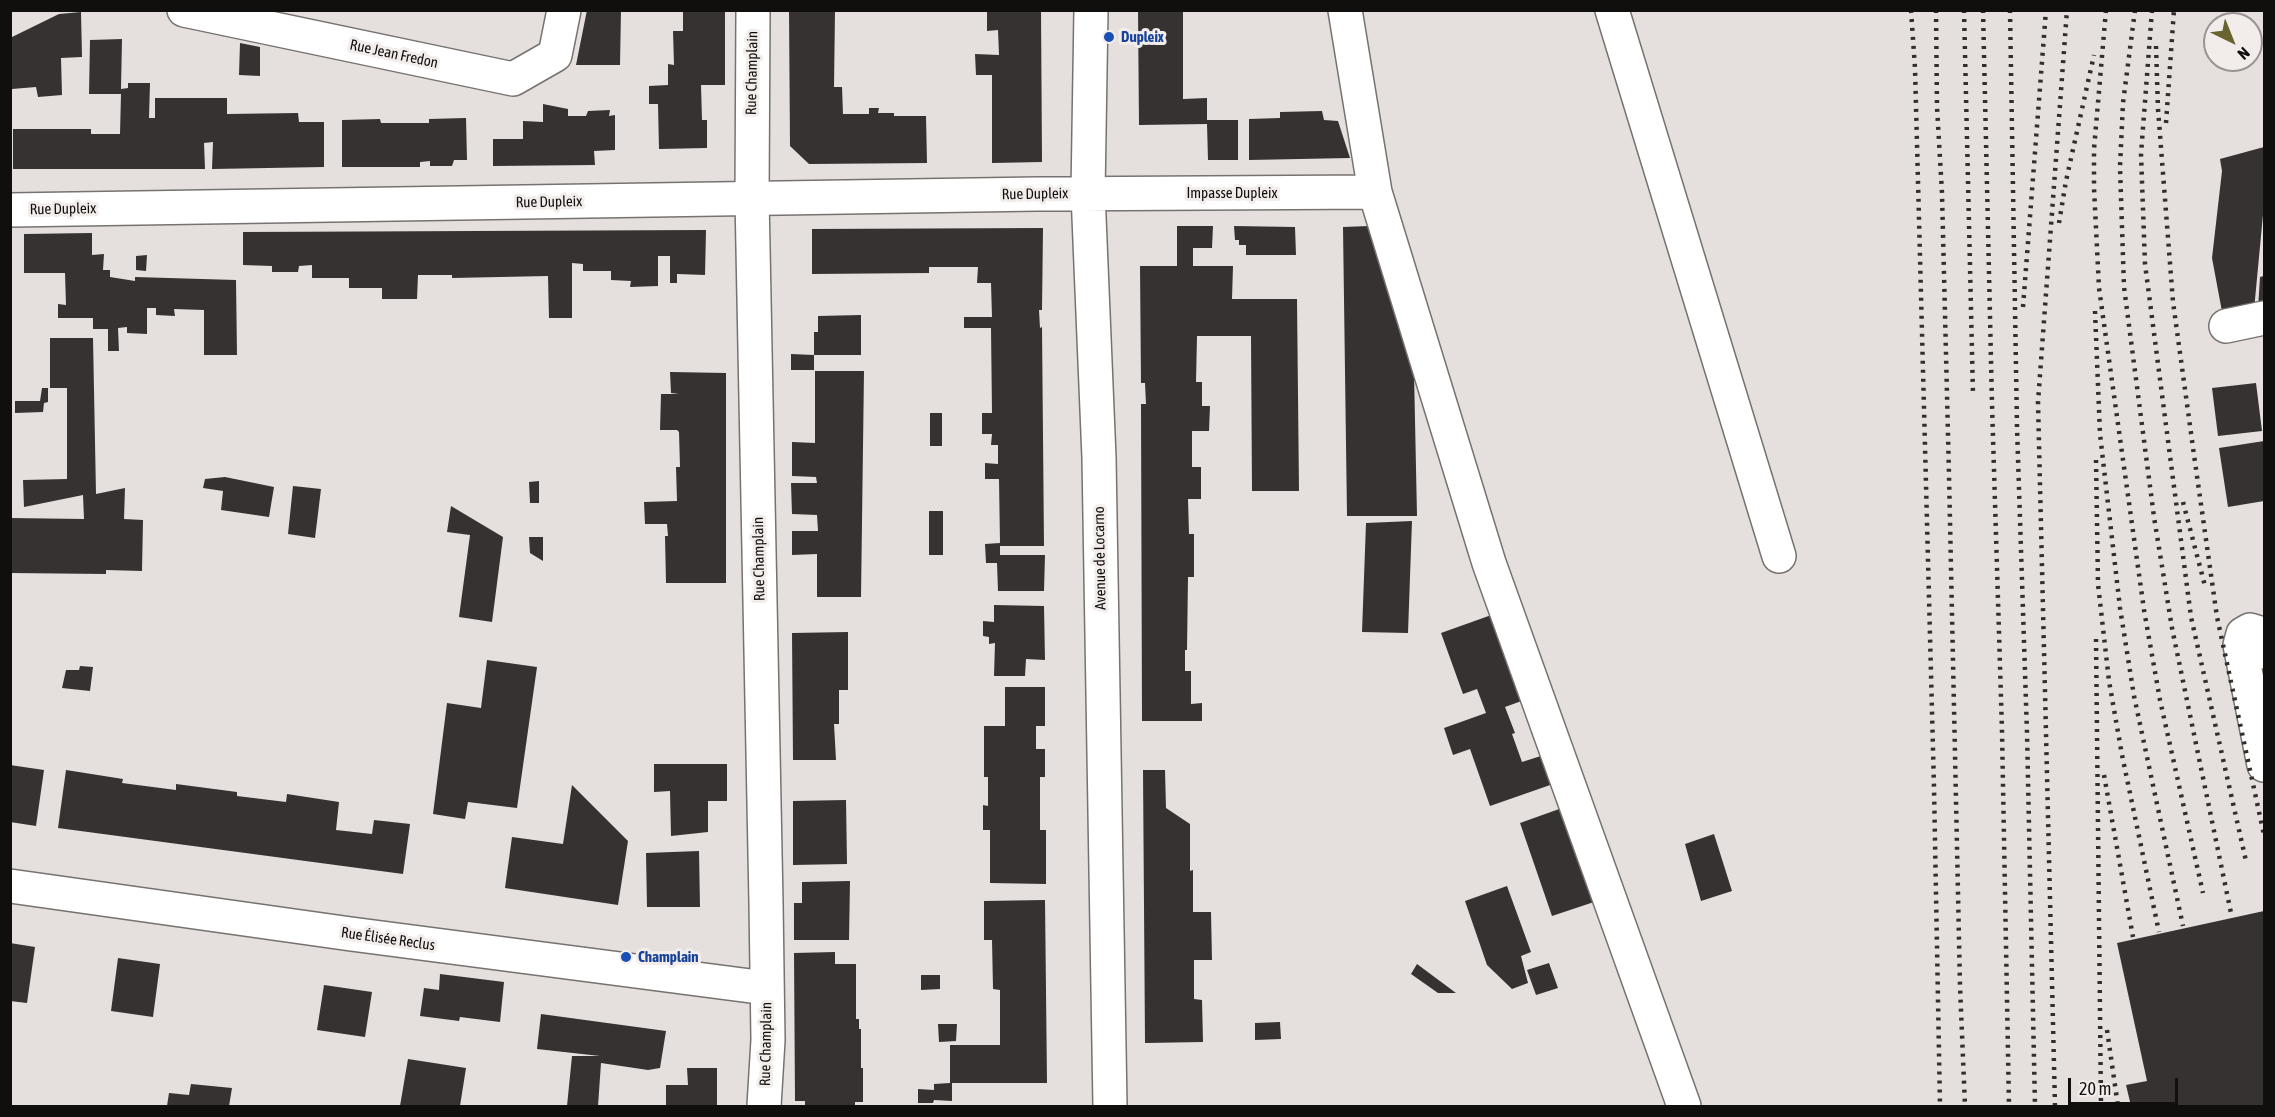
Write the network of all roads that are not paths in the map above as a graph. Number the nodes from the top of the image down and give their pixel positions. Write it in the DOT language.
graph roads {
  1 [pos="184,10"];
  2 [pos="564,10"];
  3 [pos="753,10"];
  4 [pos="1091,10"];
  5 [pos="1345,10"];
  6 [pos="1612,10"];
  7 [pos="1375,192"];
  8 [pos="1088,193"];
  9 [pos="752,198"];
  10 [pos="10,210"];
  11 [pos="2265,318"];
  12 [pos="2226,326"];
  13 [pos="1779,556"];
  14 [pos="2265,652"];
  15 [pos="2265,765"];
  16 [pos="10,886"];
  17 [pos="766,988"];
  18 [pos="764,1107"];
  19 [pos="1110,1107"];
  20 [pos="1684,1107"];
  1 -- 2 [label="street, Rue Jean Fredon"];
  3 -- 9 [label="street, Rue Champlain"];
  4 -- 8 [label="street, Avenue de Locarno"];
  5 -- 7 [label="street"];
  6 -- 13 [label="street"];
  7 -- 8 [label="street, Impasse Dupleix"];
  7 -- 20 [label="street"];
  8 -- 9 [label="street, Rue Dupleix"];
  8 -- 19 [label="street, Avenue de Locarno"];
  9 -- 10 [label="street, Rue Dupleix"];
  9 -- 17 [label="street, Rue Champlain"];
  11 -- 12 [label="street"];
  14 -- 15 [label="street"];
  16 -- 17 [label="street, Rue Élisée Reclus"];
  17 -- 18 [label="street, Rue Champlain"];
}
